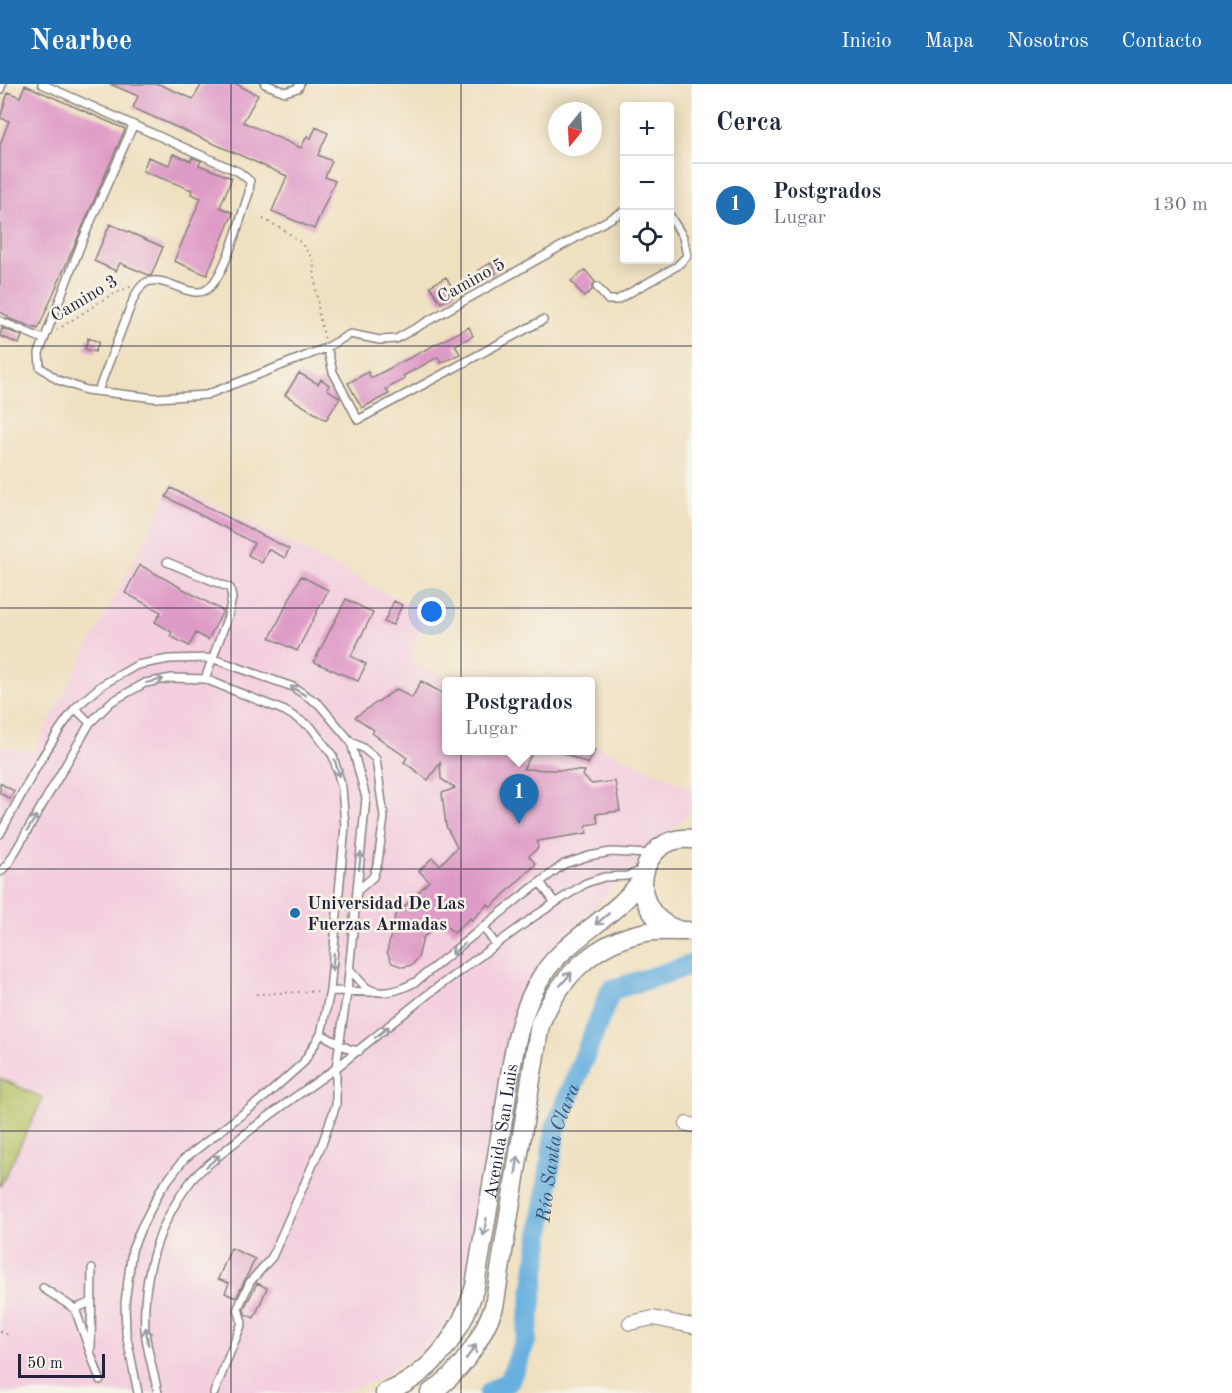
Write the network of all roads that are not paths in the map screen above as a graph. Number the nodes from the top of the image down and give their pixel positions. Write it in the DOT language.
graph roads {
  1 [pos="3,84"];
  2 [pos="42,84"];
  3 [pos="265,84"];
  4 [pos="300,84"];
  5 [pos="0,90"];
  6 [pos="133,126"];
  7 [pos="620,213"];
  8 [pos="674,224"];
  9 [pos="597,287"];
  10 [pos="543,320"];
  11 [pos="0,321"];
  12 [pos="43,339"];
  13 [pos="326,347"];
  14 [pos="98,391"];
  15 [pos="166,561"];
  16 [pos="211,658"];
  17 [pos="205,679"];
  18 [pos="75,708"];
  19 [pos="90,723"];
  20 [pos="351,742"];
  21 [pos="0,834"];
  22 [pos="690,837"];
  23 [pos="647,867"];
  24 [pos="0,872"];
  25 [pos="540,882"];
  26 [pos="357,891"];
  27 [pos="555,903"];
  28 [pos="484,928"];
  29 [pos="690,931"];
  30 [pos="496,945"];
  31 [pos="350,969"];
  32 [pos="330,991"];
  33 [pos="347,992"];
  34 [pos="387,992"];
  35 [pos="321,1034"];
  36 [pos="340,1045"];
  37 [pos="359,1051"];
  38 [pos="336,1068"];
  39 [pos="92,1269"];
  40 [pos="43,1288"];
  41 [pos="91,1302"];
  42 [pos="75,1309"];
  43 [pos="630,1323"];
  44 [pos="692,1326"];
  45 [pos="90,1353"];
  46 [pos="100,1380"];
  47 [pos="138,1393"];
  48 [pos="158,1393"];
  49 [pos="214,1393"];
  50 [pos="385,1393"];
  51 [pos="430,1393"];
  1 -- 5 [label="lane"];
  2 -- 6 [label="lane"];
  3 -- 4 [label="lane"];
  6 -- 12 [label="lane"];
  6 -- 14 [label="lane"];
  7 -- 13 [label="lane, Camino 5"];
  8 -- 9 [label="lane"];
  10 -- 13 [label="lane"];
  11 -- 12 [label="lane"];
  12 -- 14 [label="lane, Camino 5"];
  13 -- 14 [label="lane, Camino 5"];
  15 -- 16 [label="lane"];
  16 -- 17 [label="lane"];
  16 -- 18 [label="lane"];
  20 -- 16 [label="lane, one-way"];
  19 -- 17 [label="lane, one-way"];
  17 -- 32 [label="lane, one-way"];
  18 -- 19 [label="lane"];
  18 -- 21 [label="lane"];
  24 -- 19 [label="lane, one-way"];
  26 -- 20 [label="lane, one-way"];
  20 -- 26 [label="lane"];
  22 -- 23 [label="street, Avenida San Luis"];
  23 -- 25 [label="lane"];
  23 -- 27 [label="lane"];
  23 -- 29 [label="street"];
  23 -- 50 [label="street, Avenida San Luis, one-way"];
  25 -- 27 [label="lane"];
  25 -- 28 [label="lane"];
  26 -- 31 [label="lane"];
  27 -- 30 [label="lane"];
  28 -- 30 [label="lane"];
  28 -- 34 [label="lane, one-way"];
  51 -- 29 [label="street, Avenida San Luis, one-way"];
  37 -- 30 [label="lane, one-way"];
  31 -- 33 [label="lane"];
  31 -- 34 [label="lane"];
  32 -- 33 [label="lane"];
  32 -- 35 [label="lane"];
  33 -- 34 [label="lane"];
  33 -- 36 [label="lane"];
  35 -- 36 [label="lane"];
  35 -- 47 [label="lane"];
  36 -- 37 [label="lane"];
  36 -- 38 [label="lane"];
  37 -- 38 [label="lane"];
  48 -- 38 [label="lane, one-way"];
  38 -- 49 [label="lane"];
  39 -- 41 [label="lane"];
  40 -- 42 [label="lane"];
  41 -- 42 [label="lane"];
  41 -- 45 [label="lane"];
  42 -- 45 [label="lane"];
  43 -- 44 [label="street"];
  45 -- 46 [label="lane"];
}
